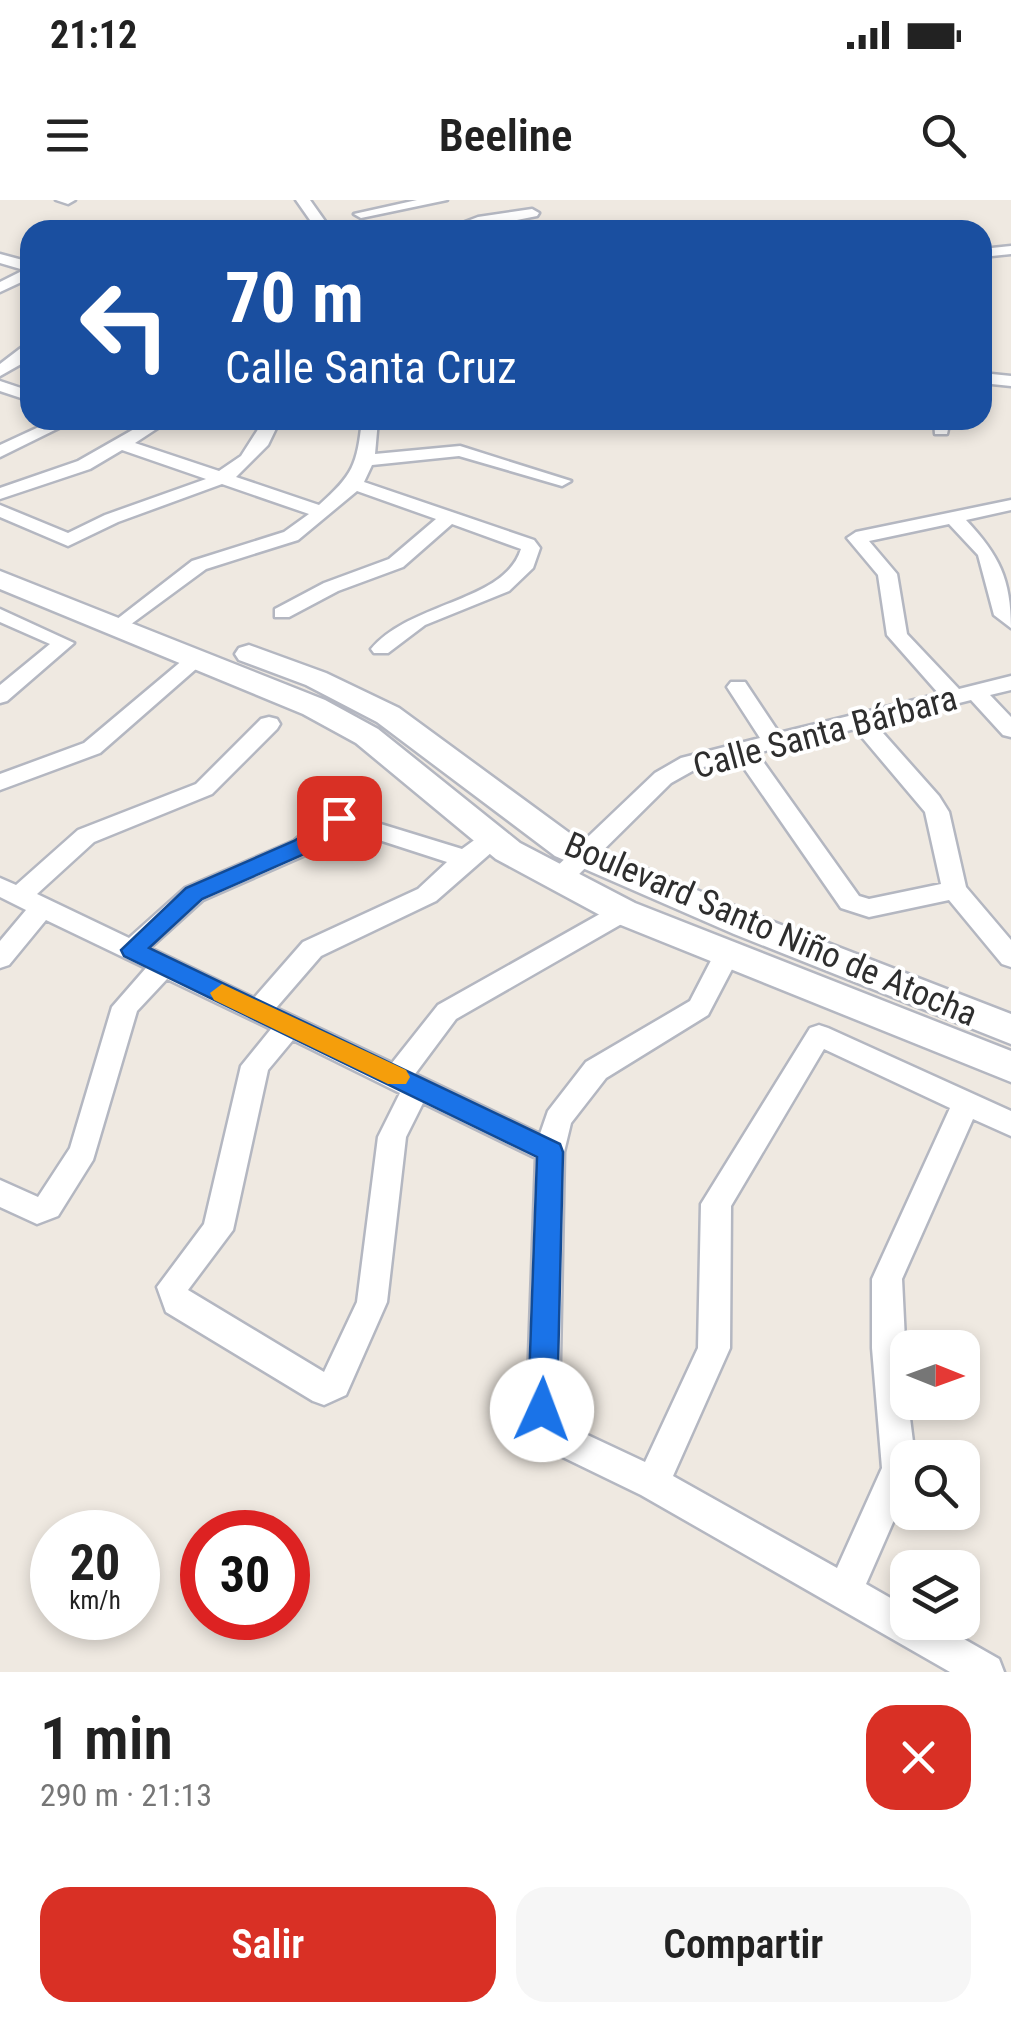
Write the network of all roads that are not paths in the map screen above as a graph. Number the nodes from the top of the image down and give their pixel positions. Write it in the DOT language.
graph roads {
  1 [pos="440,200"];
  2 [pos="363,207"];
  3 [pos="532,213"];
  4 [pos="465,220"];
  5 [pos="20,361"];
  6 [pos="1,383"];
  7 [pos="46,430"];
  8 [pos="147,430"];
  9 [pos="269,430"];
  10 [pos="369,430"];
  11 [pos="124,446"];
  12 [pos="0,452"];
  13 [pos="366,460"];
  14 [pos="219,479"];
  15 [pos="562,481"];
  16 [pos="354,484"];
  17 [pos="0,494"];
  18 [pos="1011,505"];
  19 [pos="0,510"];
  20 [pos="322,512"];
  21 [pos="448,517"];
  22 [pos="954,518"];
  23 [pos="0,558"];
  24 [pos="0,578"];
  25 [pos="282,613"];
  26 [pos="0,614"];
  27 [pos="130,619"];
  28 [pos="1011,622"];
  29 [pos="381,650"];
  30 [pos="197,658"];
  31 [pos="1011,683"];
  32 [pos="738,687"];
  33 [pos="966,695"];
  34 [pos="0,696"];
  35 [pos="859,718"];
  36 [pos="269,724"];
  37 [pos="1011,730"];
  38 [pos="774,742"];
  39 [pos="742,749"];
  40 [pos="0,782"];
  41 [pos="492,839"];
  42 [pos="585,856"];
  43 [pos="464,859"];
  44 [pos="560,878"];
  45 [pos="954,890"];
  46 [pos="21,897"];
  47 [pos="624,912"];
  48 [pos="132,950"];
  49 [pos="728,952"];
  50 [pos="0,958"];
  51 [pos="1011,958"];
  52 [pos="164,966"];
  53 [pos="258,1010"];
  54 [pos="290,1026"];
  55 [pos="1011,1029"];
  56 [pos="967,1030"];
  57 [pos="1011,1067"];
  58 [pos="407,1082"];
  59 [pos="967,1101"];
  60 [pos="1011,1124"];
  61 [pos="550,1152"];
  62 [pos="0,1193"];
  63 [pos="652,1483"];
  64 [pos="846,1590"];
  65 [pos="986,1672"];
  1 -- 2 [label="street"];
  3 -- 4 [label="street"];
  5 -- 6 [label="street"];
  7 -- 12 [label="street"];
  8 -- 11 [label="street"];
  9 -- 14 [label="street"];
  10 -- 13 [label="street"];
  11 -- 14 [label="street"];
  11 -- 17 [label="street"];
  13 -- 15 [label="street"];
  13 -- 16 [label="street"];
  14 -- 19 [label="street"];
  14 -- 20 [label="street"];
  16 -- 20 [label="street"];
  16 -- 21 [label="street"];
  18 -- 22 [label="street"];
  20 -- 27 [label="street"];
  21 -- 25 [label="street"];
  21 -- 29 [label="street"];
  22 -- 28 [label="street"];
  22 -- 33 [label="street"];
  23 -- 27 [label="street, Boulevard Santo Niño de Atocha"];
  24 -- 27 [label="street, Boulevard Santo Niño de Atocha"];
  26 -- 34 [label="street"];
  27 -- 30 [label="street, Boulevard Santo Niño de Atocha"];
  27 -- 42 [label="street, Boulevard Santo Niño de Atocha"];
  30 -- 40 [label="street"];
  30 -- 41 [label="street, Boulevard Santo Niño de Atocha"];
  31 -- 33 [label="street, Calle Santa Bárbara"];
  32 -- 38 [label="street"];
  33 -- 35 [label="street, Calle Santa Bárbara"];
  33 -- 37 [label="street"];
  35 -- 38 [label="street, Calle Santa Bárbara"];
  35 -- 45 [label="street"];
  36 -- 46 [label="street"];
  38 -- 39 [label="street, Calle Santa Bárbara"];
  39 -- 42 [label="street, Calle Santa Bárbara"];
  39 -- 45 [label="street"];
  41 -- 43 [label="street"];
  41 -- 44 [label="street, Boulevard Santo Niño de Atocha"];
  42 -- 44 [label="street, Calle Santa Bárbara"];
  42 -- 56 [label="street, Boulevard Santo Niño de Atocha"];
  43 -- 48 [label="street"];
  43 -- 53 [label="street"];
  44 -- 47 [label="street, Boulevard Santo Niño de Atocha"];
  45 -- 51 [label="street"];
  46 -- 48 [label="street"];
  46 -- 50 [label="street"];
  47 -- 49 [label="street, Boulevard Santo Niño de Atocha"];
  47 -- 58 [label="street"];
  48 -- 52 [label="street"];
  49 -- 56 [label="street, Boulevard Santo Niño de Atocha"];
  49 -- 61 [label="street"];
  52 -- 53 [label="street"];
  52 -- 62 [label="street"];
  53 -- 54 [label="street"];
  54 -- 58 [label="street"];
  54 -- 58 [label="street"];
  55 -- 56 [label="street, Boulevard Santo Niño de Atocha"];
  56 -- 57 [label="street, Boulevard Santo Niño de Atocha"];
  58 -- 61 [label="street"];
  59 -- 60 [label="street"];
  59 -- 63 [label="street"];
  59 -- 64 [label="street"];
  61 -- 63 [label="street"];
  63 -- 64 [label="street"];
  64 -- 65 [label="street"];
}
